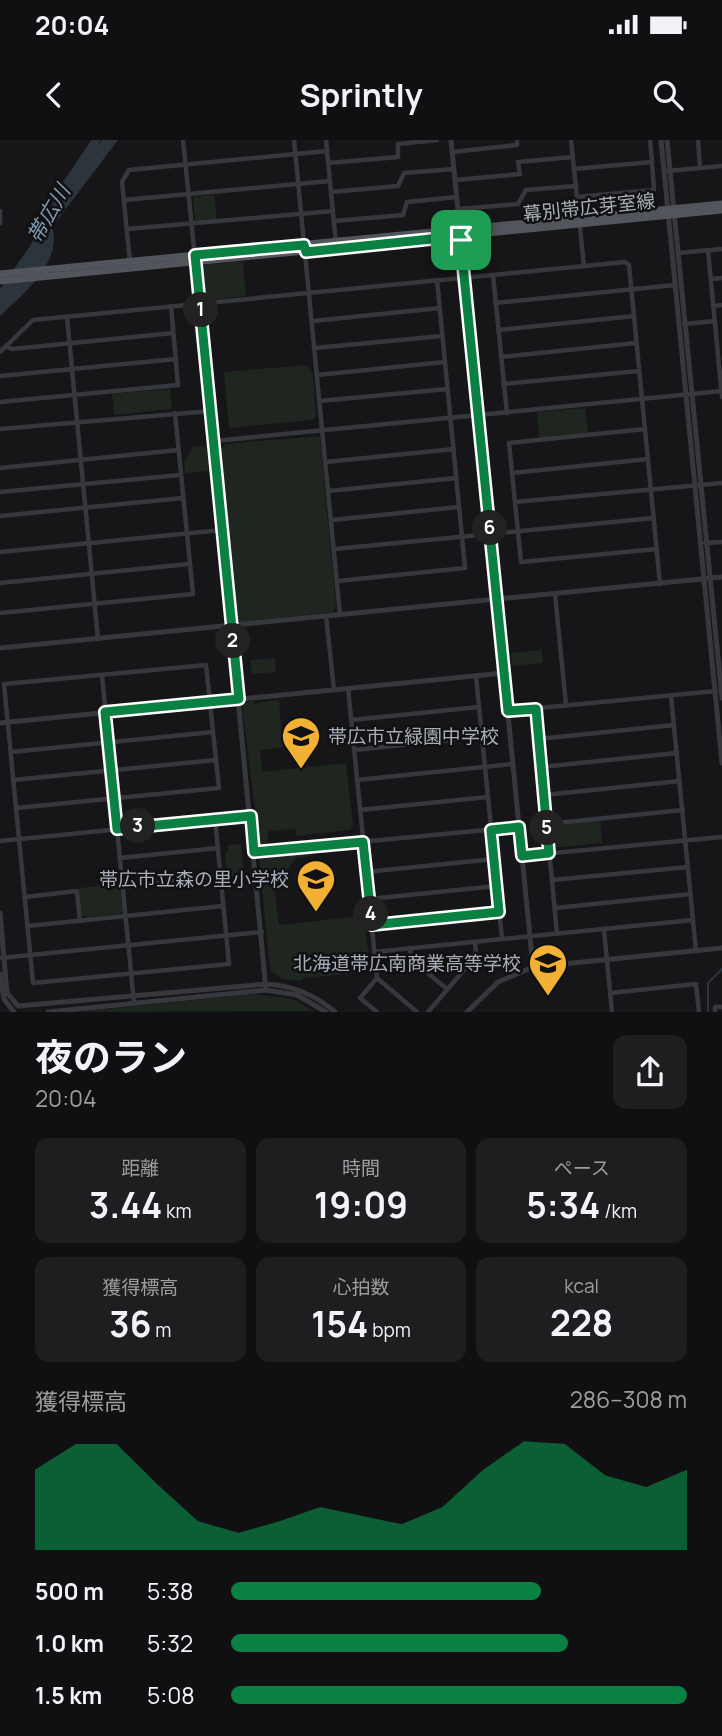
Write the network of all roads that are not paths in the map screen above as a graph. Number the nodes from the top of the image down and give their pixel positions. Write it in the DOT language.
graph roads {
  1 [pos="183,140"];
  2 [pos="294,140"];
  3 [pos="326,140"];
  4 [pos="437,140"];
  5 [pos="451,140"];
  6 [pos="517,140"];
  7 [pos="571,140"];
  8 [pos="650,140"];
  9 [pos="661,140"];
  10 [pos="667,140"];
  11 [pos="698,140"];
  12 [pos="327,152"];
  13 [pos="452,152"];
  14 [pos="296,154"];
  15 [pos="573,156"];
  16 [pos="652,162"];
  17 [pos="328,163"];
  18 [pos="186,165"];
  19 [pos="722,166"];
  20 [pos="701,168"];
  21 [pos="454,169"];
  22 [pos="574,170"];
  23 [pos="667,171"];
  24 [pos="455,180"];
  25 [pos="330,181"];
  26 [pos="299,184"];
  27 [pos="576,186"];
  28 [pos="331,192"];
  29 [pos="189,194"];
  30 [pos="457,197"];
  31 [pos="577,197"];
  32 [pos="124,200"];
  33 [pos="722,204"];
  34 [pos="458,209"];
  35 [pos="722,210"];
  36 [pos="0,211"];
  37 [pos="333,211"];
  38 [pos="671,212"];
  39 [pos="301,213"];
  40 [pos="334,221"];
  41 [pos="579,221"];
  42 [pos="0,223"];
  43 [pos="192,224"];
  44 [pos="127,229"];
  45 [pos="460,233"];
  46 [pos="336,245"];
  47 [pos="305,248"];
  48 [pos="722,249"];
  49 [pos="708,250"];
  50 [pos="675,254"];
  51 [pos="196,259"];
  52 [pos="130,265"];
  53 [pos="584,266"];
  54 [pos="0,274"];
  55 [pos="493,275"];
  56 [pos="465,278"];
  57 [pos="722,278"];
  58 [pos="711,279"];
  59 [pos="0,281"];
  60 [pos="437,281"];
  61 [pos="678,284"];
  62 [pos="631,290"];
  63 [pos="310,293"];
  64 [pos="200,303"];
  65 [pos="495,303"];
  66 [pos="722,305"];
  67 [pos="171,306"];
  68 [pos="713,306"];
  69 [pos="440,309"];
  70 [pos="634,316"];
  71 [pos="67,317"];
  72 [pos="313,321"];
  73 [pos="715,321"];
  74 [pos="682,324"];
  75 [pos="498,330"];
  76 [pos="173,332"];
  77 [pos="719,333"];
  78 [pos="442,336"];
  79 [pos="69,343"];
  80 [pos="636,343"];
  81 [pos="6,346"];
  82 [pos="315,348"];
  83 [pos="0,352"];
  84 [pos="501,357"];
  85 [pos="176,359"];
  86 [pos="720,360"];
  87 [pos="445,362"];
  88 [pos="72,369"];
  89 [pos="639,371"];
  90 [pos="317,375"];
  91 [pos="0,376"];
  92 [pos="503,384"];
  93 [pos="447,388"];
  94 [pos="722,391"];
  95 [pos="74,395"];
  96 [pos="689,395"];
  97 [pos="722,397"];
  98 [pos="642,400"];
  99 [pos="320,401"];
  100 [pos="0,402"];
  101 [pos="211,411"];
  102 [pos="507,413"];
  103 [pos="174,414"];
  104 [pos="479,415"];
  105 [pos="451,418"];
  106 [pos="77,424"];
  107 [pos="0,429"];
  108 [pos="645,429"];
  109 [pos="323,431"];
  110 [pos="214,442"];
  111 [pos="454,449"];
  112 [pos="178,450"];
  113 [pos="648,459"];
  114 [pos="80,460"];
  115 [pos="326,461"];
  116 [pos="0,468"];
  117 [pos="512,473"];
  118 [pos="180,475"];
  119 [pos="456,478"];
  120 [pos="722,483"];
  121 [pos="82,484"];
  122 [pos="698,485"];
  123 [pos="651,488"];
  124 [pos="329,491"];
  125 [pos="0,492"];
  126 [pos="183,498"];
  127 [pos="515,502"];
  128 [pos="85,508"];
  129 [pos="459,508"];
  130 [pos="0,516"];
  131 [pos="654,518"];
  132 [pos="332,520"];
  133 [pos="223,530"];
  134 [pos="518,531"];
  135 [pos="186,533"];
  136 [pos="490,534"];
  137 [pos="462,537"];
  138 [pos="722,542"];
  139 [pos="88,543"];
  140 [pos="704,544"];
  141 [pos="657,549"];
  142 [pos="335,550"];
  143 [pos="0,552"];
  144 [pos="189,564"];
  145 [pos="92,573"];
  146 [pos="722,577"];
  147 [pos="707,579"];
  148 [pos="338,580"];
  149 [pos="0,583"];
  150 [pos="660,584"];
  151 [pos="555,594"];
  152 [pos="497,600"];
  153 [pos="94,604"];
  154 [pos="0,613"];
  155 [pos="340,615"];
  156 [pos="326,616"];
  157 [pos="232,626"];
  158 [pos="98,639"];
  159 [pos="0,648"];
  160 [pos="504,673"];
  161 [pos="102,675"];
  162 [pos="476,676"];
  163 [pos="348,688"];
  164 [pos="334,690"];
  165 [pos="719,690"];
  166 [pos="671,695"];
  167 [pos="722,698"];
  168 [pos="239,699"];
  169 [pos="210,702"];
  170 [pos="566,705"];
  171 [pos="479,707"];
  172 [pos="536,709"];
  173 [pos="508,711"];
  174 [pos="105,712"];
  175 [pos="351,720"];
  176 [pos="8,722"];
  177 [pos="0,723"];
  178 [pos="674,725"];
  179 [pos="213,732"];
  180 [pos="482,737"];
  181 [pos="538,739"];
  182 [pos="108,742"];
  183 [pos="354,750"];
  184 [pos="11,751"];
  185 [pos="677,753"];
  186 [pos="216,760"];
  187 [pos="722,763"];
  188 [pos="513,764"];
  189 [pos="485,767"];
  190 [pos="541,767"];
  191 [pos="111,770"];
  192 [pos="13,780"];
  193 [pos="357,780"];
  194 [pos="680,781"];
  195 [pos="544,795"];
  196 [pos="488,797"];
  197 [pos="114,798"];
  198 [pos="16,808"];
  199 [pos="360,810"];
  200 [pos="683,810"];
  201 [pos="251,816"];
  202 [pos="215,819"];
  203 [pos="547,824"];
  204 [pos="519,827"];
  205 [pos="117,829"];
  206 [pos="491,830"];
  207 [pos="722,837"];
  208 [pos="19,839"];
  209 [pos="0,841"];
  210 [pos="685,841"];
  211 [pos="363,842"];
  212 [pos="218,848"];
  213 [pos="254,852"];
  214 [pos="549,853"];
  215 [pos="522,856"];
  216 [pos="120,858"];
  217 [pos="494,859"];
  218 [pos="688,867"];
  219 [pos="366,872"];
  220 [pos="220,876"];
  221 [pos="552,880"];
  222 [pos="496,886"];
  223 [pos="122,887"];
  224 [pos="691,894"];
  225 [pos="25,897"];
  226 [pos="369,899"];
  227 [pos="223,906"];
  228 [pos="555,908"];
  229 [pos="499,912"];
  230 [pos="0,914"];
  231 [pos="125,916"];
  232 [pos="80,920"];
  233 [pos="693,920"];
  234 [pos="372,925"];
  235 [pos="28,926"];
  236 [pos="604,930"];
  237 [pos="262,932"];
  238 [pos="557,934"];
  239 [pos="226,936"];
  240 [pos="530,937"];
  241 [pos="502,939"];
  242 [pos="475,942"];
  243 [pos="128,945"];
  244 [pos="410,948"];
  245 [pos="722,948"];
  246 [pos="696,951"];
  247 [pos="374,952"];
  248 [pos="31,955"];
  249 [pos="2,958"];
  250 [pos="607,960"];
  251 [pos="533,967"];
  252 [pos="0,974"];
  253 [pos="131,974"];
  254 [pos="377,978"];
  255 [pos="266,987"];
  256 [pos="447,989"];
  257 [pos="610,993"];
  258 [pos="134,1000"];
  259 [pos="722,1007"];
  260 [pos="12,1009"];
  261 [pos="48,1012"];
  262 [pos="326,1012"];
  263 [pos="335,1012"];
  264 [pos="377,1012"];
  265 [pos="417,1012"];
  266 [pos="428,1012"];
  267 [pos="467,1012"];
  268 [pos="612,1012"];
  269 [pos="699,1012"];
  270 [pos="715,1012"];
  1 -- 18 [label="street"];
  2 -- 14 [label="street"];
  3 -- 12 [label="street"];
  4 -- 17 [label="street"];
  5 -- 13 [label="street"];
  6 -- 13 [label="street"];
  7 -- 15 [label="street"];
  8 -- 16 [label="street"];
  9 -- 23 [label="street"];
  10 -- 23 [label="street"];
  11 -- 20 [label="street"];
  12 -- 14 [label="street"];
  12 -- 17 [label="street"];
  13 -- 21 [label="street"];
  14 -- 18 [label="street"];
  14 -- 26 [label="street"];
  15 -- 22 [label="street"];
  15 -- 24 [label="street"];
  16 -- 22 [label="street"];
  16 -- 31 [label="street"];
  17 -- 25 [label="street"];
  18 -- 29 [label="street"];
  18 -- 32 [label="street"];
  19 -- 20 [label="street"];
  20 -- 23 [label="street"];
  21 -- 24 [label="street"];
  21 -- 28 [label="street"];
  22 -- 27 [label="street"];
  23 -- 38 [label="street"];
  24 -- 30 [label="street"];
  25 -- 26 [label="street"];
  25 -- 28 [label="street"];
  26 -- 29 [label="street"];
  26 -- 39 [label="street"];
  27 -- 31 [label="street"];
  27 -- 34 [label="street"];
  28 -- 37 [label="street"];
  29 -- 32 [label="street"];
  29 -- 43 [label="street"];
  30 -- 34 [label="street"];
  30 -- 40 [label="street"];
  31 -- 41 [label="street"];
  32 -- 44 [label="street"];
  33 -- 38 [label="main road, 幕別帯広芽室線"];
  34 -- 45 [label="street"];
  35 -- 38 [label="main road, 幕別帯広芽室線"];
  36 -- 42 [label="street"];
  37 -- 39 [label="street"];
  37 -- 40 [label="street"];
  38 -- 41 [label="main road, 幕別帯広芽室線"];
  38 -- 50 [label="street"];
  39 -- 43 [label="street"];
  39 -- 47 [label="street"];
  40 -- 46 [label="street"];
  41 -- 45 [label="main road, 幕別帯広芽室線"];
  41 -- 53 [label="street"];
  43 -- 44 [label="street"];
  43 -- 51 [label="street"];
  44 -- 52 [label="street"];
  45 -- 46 [label="main road, 幕別帯広芽室線"];
  45 -- 56 [label="street"];
  46 -- 47 [label="main road, 幕別帯広芽室線"];
  47 -- 51 [label="main road, 幕別帯広芽室線"];
  47 -- 63 [label="street"];
  48 -- 49 [label="street"];
  49 -- 50 [label="street"];
  49 -- 58 [label="street"];
  50 -- 61 [label="street"];
  51 -- 52 [label="main road, 幕別帯広芽室線"];
  51 -- 64 [label="street"];
  52 -- 54 [label="main road, 幕別帯広芽室線"];
  52 -- 59 [label="main road, 幕別帯広芽室線"];
  53 -- 55 [label="street"];
  53 -- 62 [label="street"];
  55 -- 56 [label="street"];
  55 -- 65 [label="street"];
  56 -- 60 [label="street"];
  56 -- 104 [label="street"];
  57 -- 58 [label="street"];
  58 -- 68 [label="street"];
  60 -- 63 [label="street"];
  60 -- 69 [label="street"];
  61 -- 62 [label="street"];
  61 -- 74 [label="street"];
  62 -- 65 [label="street"];
  62 -- 70 [label="street"];
  63 -- 64 [label="street"];
  63 -- 72 [label="street"];
  64 -- 67 [label="street"];
  64 -- 101 [label="street"];
  65 -- 75 [label="street"];
  66 -- 68 [label="street"];
  67 -- 71 [label="street"];
  67 -- 76 [label="street"];
  68 -- 73 [label="street"];
  69 -- 72 [label="street"];
  69 -- 78 [label="street"];
  70 -- 75 [label="street"];
  70 -- 80 [label="street"];
  71 -- 79 [label="street"];
  71 -- 81 [label="street"];
  72 -- 82 [label="street"];
  73 -- 74 [label="street"];
  73 -- 77 [label="street"];
  74 -- 96 [label="street"];
  75 -- 84 [label="street"];
  76 -- 79 [label="street"];
  76 -- 85 [label="street"];
  77 -- 86 [label="street"];
  78 -- 82 [label="street"];
  78 -- 87 [label="street"];
  79 -- 81 [label="street"];
  79 -- 88 [label="street"];
  80 -- 84 [label="street"];
  80 -- 89 [label="street"];
  81 -- 83 [label="street"];
  82 -- 90 [label="street"];
  84 -- 92 [label="street"];
  85 -- 88 [label="street"];
  85 -- 95 [label="street"];
  86 -- 94 [label="street"];
  87 -- 90 [label="street"];
  87 -- 93 [label="street"];
  88 -- 91 [label="street"];
  88 -- 95 [label="street"];
  89 -- 92 [label="street"];
  89 -- 98 [label="street"];
  90 -- 99 [label="street"];
  92 -- 102 [label="street"];
  93 -- 99 [label="street"];
  93 -- 105 [label="street"];
  94 -- 96 [label="street"];
  94 -- 97 [label="street"];
  95 -- 100 [label="street"];
  95 -- 106 [label="street"];
  96 -- 98 [label="street"];
  96 -- 122 [label="street"];
  98 -- 102 [label="street"];
  98 -- 108 [label="street"];
  99 -- 109 [label="street"];
  101 -- 103 [label="street"];
  101 -- 110 [label="street"];
  102 -- 104 [label="street"];
  103 -- 106 [label="street"];
  103 -- 112 [label="street"];
  104 -- 105 [label="street"];
  104 -- 136 [label="street"];
  105 -- 109 [label="street"];
  105 -- 111 [label="street"];
  106 -- 107 [label="street"];
  106 -- 114 [label="street"];
  108 -- 113 [label="street"];
  108 -- 117 [label="street"];
  109 -- 110 [label="street"];
  109 -- 115 [label="street"];
  110 -- 133 [label="street"];
  111 -- 115 [label="street"];
  111 -- 119 [label="street"];
  112 -- 114 [label="street"];
  112 -- 118 [label="street"];
  113 -- 117 [label="street"];
  113 -- 123 [label="street"];
  114 -- 116 [label="street"];
  114 -- 121 [label="street"];
  115 -- 124 [label="street"];
  117 -- 127 [label="street"];
  118 -- 121 [label="street"];
  118 -- 126 [label="street"];
  119 -- 124 [label="street"];
  119 -- 129 [label="street"];
  120 -- 122 [label="street"];
  121 -- 125 [label="street"];
  121 -- 128 [label="street"];
  122 -- 123 [label="street"];
  122 -- 140 [label="street"];
  123 -- 127 [label="street"];
  123 -- 131 [label="street"];
  124 -- 132 [label="street"];
  126 -- 128 [label="street"];
  126 -- 135 [label="street"];
  127 -- 134 [label="street"];
  128 -- 130 [label="street"];
  128 -- 139 [label="street"];
  129 -- 132 [label="street"];
  129 -- 137 [label="street"];
  131 -- 134 [label="street"];
  131 -- 141 [label="street"];
  132 -- 142 [label="street"];
  133 -- 135 [label="street"];
  133 -- 157 [label="street"];
  134 -- 136 [label="street"];
  134 -- 141 [label="street"];
  135 -- 139 [label="street"];
  135 -- 144 [label="street"];
  136 -- 137 [label="street"];
  136 -- 152 [label="street"];
  137 -- 142 [label="street"];
  137 -- 148 [label="street"];
  138 -- 140 [label="street"];
  139 -- 143 [label="street"];
  139 -- 145 [label="street"];
  140 -- 147 [label="street"];
  141 -- 150 [label="street"];
  142 -- 148 [label="street"];
  144 -- 145 [label="street"];
  144 -- 153 [label="street"];
  145 -- 149 [label="street"];
  145 -- 153 [label="street"];
  146 -- 147 [label="street"];
  147 -- 150 [label="street"];
  147 -- 165 [label="street"];
  148 -- 155 [label="street"];
  150 -- 151 [label="street"];
  151 -- 152 [label="street"];
  151 -- 170 [label="street"];
  152 -- 155 [label="street"];
  152 -- 160 [label="street"];
  153 -- 154 [label="street"];
  153 -- 158 [label="street"];
  155 -- 156 [label="street"];
  156 -- 157 [label="street"];
  156 -- 164 [label="street"];
  157 -- 158 [label="street"];
  157 -- 168 [label="street"];
  158 -- 159 [label="street"];
  160 -- 162 [label="street"];
  160 -- 173 [label="street"];
  161 -- 169 [label="street"];
  161 -- 174 [label="street"];
  161 -- 176 [label="street"];
  162 -- 163 [label="street"];
  162 -- 171 [label="street"];
  163 -- 164 [label="street"];
  163 -- 175 [label="street"];
  164 -- 168 [label="street"];
  165 -- 166 [label="street"];
  165 -- 167 [label="street"];
  165 -- 187 [label="street"];
  166 -- 170 [label="street"];
  166 -- 178 [label="street"];
  168 -- 169 [label="street"];
  168 -- 201 [label="street"];
  169 -- 174 [label="street"];
  169 -- 179 [label="street"];
  170 -- 172 [label="street"];
  171 -- 175 [label="street"];
  171 -- 180 [label="street"];
  172 -- 173 [label="street"];
  172 -- 181 [label="street"];
  173 -- 188 [label="street"];
  174 -- 176 [label="street"];
  174 -- 182 [label="street"];
  175 -- 183 [label="street"];
  176 -- 177 [label="street"];
  176 -- 184 [label="street"];
  178 -- 181 [label="street"];
  178 -- 185 [label="street"];
  179 -- 182 [label="street"];
  179 -- 186 [label="street"];
  180 -- 183 [label="street"];
  180 -- 189 [label="street"];
  181 -- 190 [label="street"];
  182 -- 184 [label="street"];
  182 -- 191 [label="street"];
  183 -- 193 [label="street"];
  184 -- 192 [label="street"];
  185 -- 190 [label="street"];
  185 -- 194 [label="street"];
  186 -- 191 [label="street"];
  186 -- 197 [label="street"];
  188 -- 189 [label="street"];
  188 -- 204 [label="street"];
  189 -- 193 [label="street"];
  189 -- 196 [label="street"];
  190 -- 195 [label="street"];
  191 -- 192 [label="street"];
  191 -- 197 [label="street"];
  192 -- 198 [label="street"];
  193 -- 199 [label="street"];
  194 -- 195 [label="street"];
  194 -- 200 [label="street"];
  195 -- 203 [label="street"];
  196 -- 199 [label="street"];
  196 -- 206 [label="street"];
  197 -- 198 [label="street"];
  197 -- 205 [label="street"];
  198 -- 208 [label="street"];
  199 -- 211 [label="street"];
  200 -- 203 [label="street"];
  200 -- 210 [label="street"];
  201 -- 202 [label="street"];
  201 -- 213 [label="street"];
  202 -- 205 [label="street"];
  202 -- 212 [label="street"];
  203 -- 214 [label="street"];
  204 -- 206 [label="street"];
  204 -- 215 [label="street"];
  205 -- 208 [label="street"];
  205 -- 216 [label="street"];
  206 -- 211 [label="street"];
  206 -- 217 [label="street"];
  207 -- 210 [label="street"];
  208 -- 209 [label="street"];
  208 -- 225 [label="street"];
  210 -- 214 [label="street"];
  210 -- 218 [label="street"];
  211 -- 213 [label="street"];
  211 -- 219 [label="street"];
  212 -- 216 [label="street"];
  212 -- 220 [label="street"];
  213 -- 237 [label="street"];
  214 -- 215 [label="street"];
  214 -- 221 [label="street"];
  215 -- 240 [label="street"];
  216 -- 223 [label="street"];
  217 -- 219 [label="street"];
  217 -- 222 [label="street"];
  218 -- 221 [label="street"];
  218 -- 224 [label="street"];
  219 -- 226 [label="street"];
  220 -- 223 [label="street"];
  220 -- 227 [label="street"];
  221 -- 228 [label="street"];
  222 -- 226 [label="street"];
  222 -- 229 [label="street"];
  223 -- 231 [label="street"];
  224 -- 228 [label="street"];
  224 -- 233 [label="street"];
  225 -- 232 [label="street"];
  225 -- 235 [label="street"];
  226 -- 234 [label="street"];
  227 -- 231 [label="street"];
  227 -- 239 [label="street"];
  228 -- 238 [label="street"];
  229 -- 234 [label="street"];
  229 -- 241 [label="street"];
  230 -- 249 [label="street"];
  231 -- 232 [label="street"];
  231 -- 243 [label="street"];
  232 -- 235 [label="street"];
  233 -- 236 [label="street"];
  233 -- 246 [label="street"];
  234 -- 247 [label="street"];
  235 -- 248 [label="street"];
  236 -- 238 [label="street"];
  236 -- 250 [label="street"];
  237 -- 239 [label="street"];
  237 -- 255 [label="street"];
  238 -- 240 [label="street"];
  239 -- 243 [label="street"];
  239 -- 253 [label="street"];
  240 -- 241 [label="street"];
  240 -- 251 [label="street"];
  241 -- 242 [label="street"];
  242 -- 244 [label="street"];
  242 -- 256 [label="street"];
  243 -- 248 [label="street"];
  243 -- 253 [label="street"];
  244 -- 247 [label="street"];
  244 -- 256 [label="street"];
  245 -- 246 [label="street"];
  246 -- 250 [label="street"];
  247 -- 254 [label="street"];
  248 -- 249 [label="street"];
  248 -- 253 [label="street"];
  249 -- 260 [label="street"];
  250 -- 251 [label="street"];
  250 -- 257 [label="street"];
  251 -- 267 [label="street"];
  252 -- 260 [label="street"];
  253 -- 258 [label="street"];
  254 -- 264 [label="street"];
  254 -- 265 [label="street"];
  255 -- 258 [label="street"];
  255 -- 262 [label="street"];
  255 -- 263 [label="street"];
  256 -- 266 [label="street"];
  257 -- 268 [label="street"];
  257 -- 269 [label="street"];
  258 -- 260 [label="street"];
  258 -- 261 [label="street"];
  259 -- 270 [label="street"];
}
